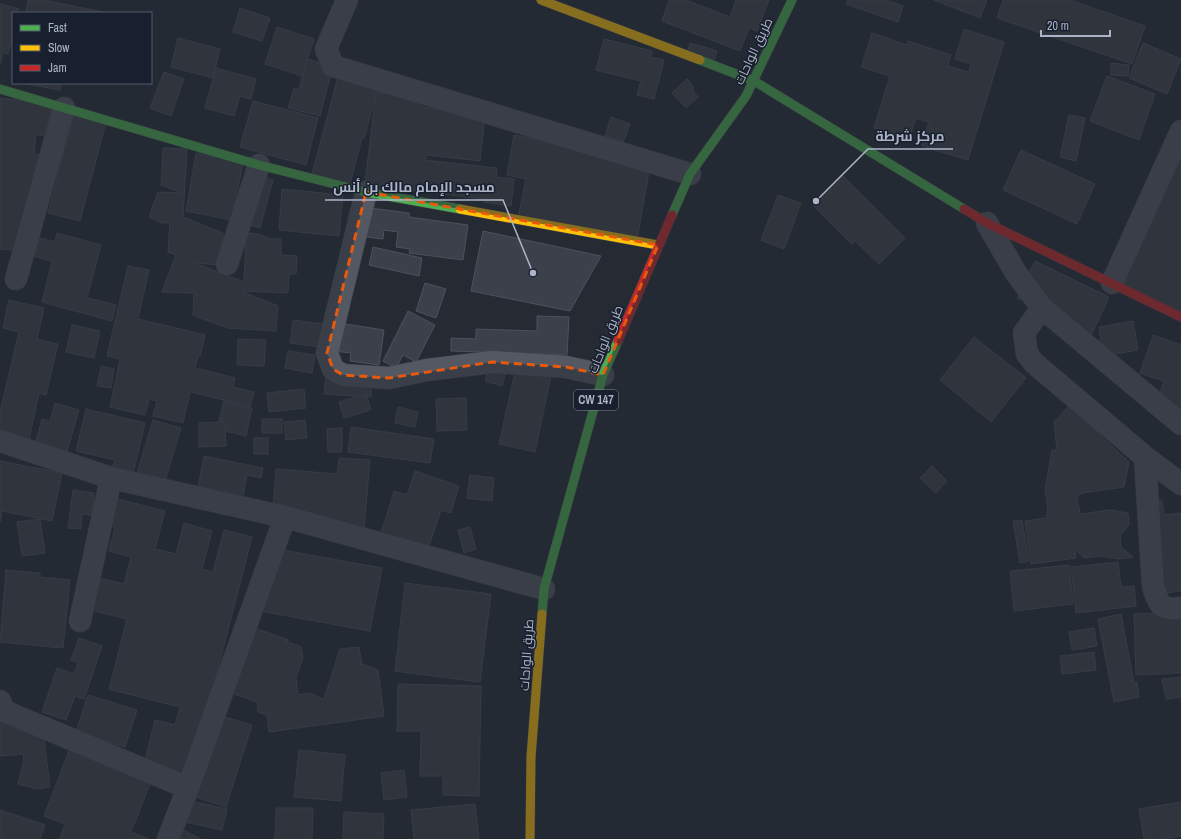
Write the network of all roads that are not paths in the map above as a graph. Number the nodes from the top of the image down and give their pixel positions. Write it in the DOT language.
graph roads {
  1 [pos="346,0"];
  2 [pos="541,0"];
  3 [pos="792,0"];
  4 [pos="754,81"];
  5 [pos="0,89"];
  6 [pos="64,108"];
  7 [pos="1181,131"];
  8 [pos="259,165"];
  9 [pos="690,174"];
  10 [pos="366,192"];
  11 [pos="987,223"];
  12 [pos="658,245"];
  13 [pos="227,264"];
  14 [pos="16,279"];
  15 [pos="1112,283"];
  16 [pos="1042,308"];
  17 [pos="1181,317"];
  18 [pos="603,375"];
  19 [pos="1181,424"];
  20 [pos="0,440"];
  21 [pos="1145,457"];
  22 [pos="111,478"];
  23 [pos="1181,484"];
  24 [pos="285,517"];
  25 [pos="544,589"];
  26 [pos="1181,608"];
  27 [pos="80,621"];
  28 [pos="1,711"];
  29 [pos="188,788"];
  30 [pos="168,839"];
  31 [pos="530,839"];
  1 -- 9 [label="street"];
  2 -- 4 [label="street"];
  3 -- 4 [label="street, طريق الواحات / CW 147"];
  4 -- 9 [label="street, طريق الواحات / CW 147"];
  4 -- 11 [label="street"];
  5 -- 6 [label="street"];
  6 -- 8 [label="street"];
  6 -- 14 [label="street"];
  7 -- 15 [label="street"];
  8 -- 10 [label="street"];
  8 -- 13 [label="street"];
  9 -- 12 [label="street, طريق الواحات / CW 147"];
  10 -- 12 [label="street"];
  10 -- 18 [label="street"];
  11 -- 15 [label="street"];
  11 -- 16 [label="street"];
  12 -- 18 [label="street, طريق الواحات / CW 147"];
  15 -- 17 [label="street"];
  16 -- 19 [label="street"];
  16 -- 21 [label="street"];
  18 -- 25 [label="street, طريق الواحات / CW 147"];
  20 -- 22 [label="street"];
  21 -- 23 [label="street"];
  21 -- 26 [label="street"];
  22 -- 24 [label="street"];
  22 -- 27 [label="street"];
  24 -- 25 [label="street"];
  24 -- 29 [label="street"];
  25 -- 31 [label="street, طريق الواحات / CW 147"];
  28 -- 29 [label="street"];
  29 -- 30 [label="street"];
}
